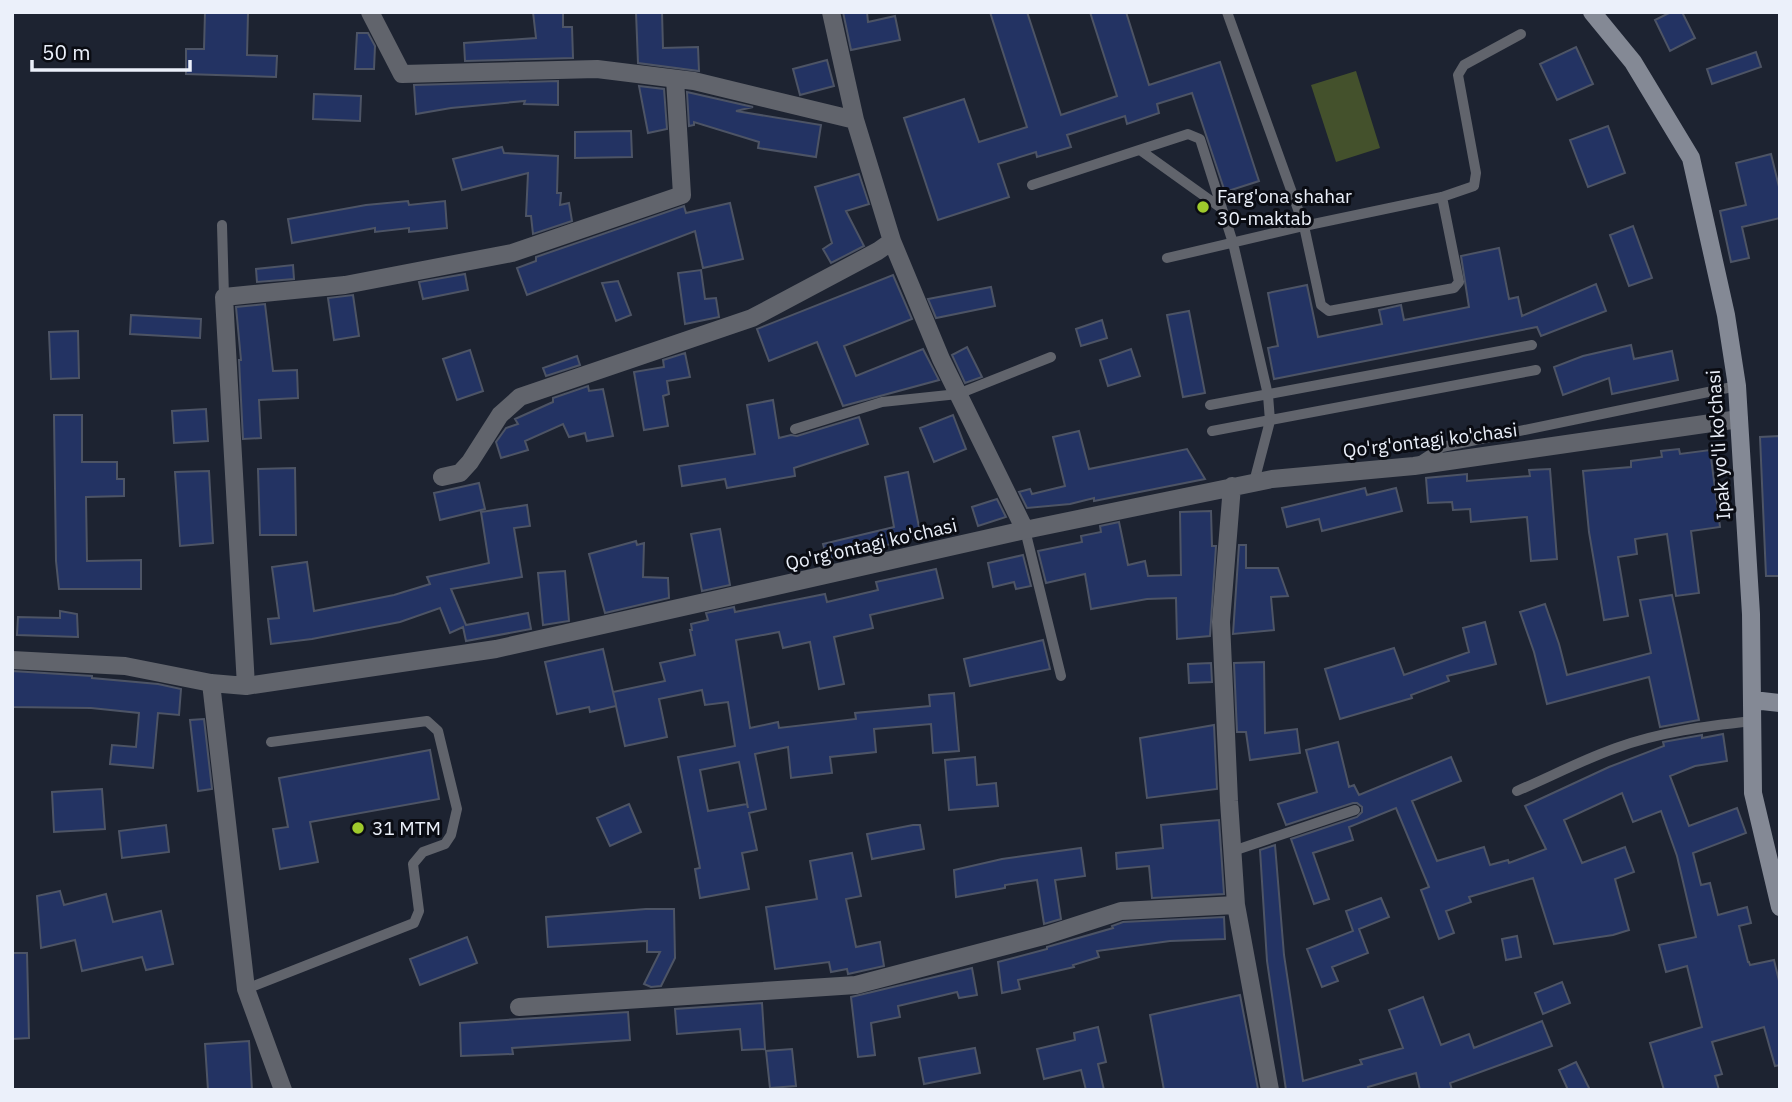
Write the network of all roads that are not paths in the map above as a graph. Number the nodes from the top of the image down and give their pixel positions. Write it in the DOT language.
graph roads {
  1 [pos="370,12"];
  2 [pos="831,12"];
  3 [pos="1227,12"];
  4 [pos="1592,12"];
  5 [pos="1521,34"];
  6 [pos="675,79"];
  7 [pos="855,120"];
  8 [pos="1140,150"];
  9 [pos="1032,184"];
  10 [pos="1442,197"];
  11 [pos="1222,208"];
  12 [pos="222,225"];
  13 [pos="1304,226"];
  14 [pos="892,241"];
  15 [pos="1233,243"];
  16 [pos="1167,258"];
  17 [pos="223,297"];
  18 [pos="1532,345"];
  19 [pos="1051,357"];
  20 [pos="1536,370"];
  21 [pos="1737,386"];
  22 [pos="958,394"];
  23 [pos="1268,395"];
  24 [pos="1210,405"];
  25 [pos="1739,419"];
  26 [pos="1270,421"];
  27 [pos="795,429"];
  28 [pos="1212,431"];
  29 [pos="1414,466"];
  30 [pos="442,477"];
  31 [pos="1254,482"];
  32 [pos="1232,486"];
  33 [pos="1025,530"];
  34 [pos="12,660"];
  35 [pos="1061,676"];
  36 [pos="211,683"];
  37 [pos="246,686"];
  38 [pos="1753,700"];
  39 [pos="1780,702"];
  40 [pos="1752,721"];
  41 [pos="271,742"];
  42 [pos="1517,791"];
  43 [pos="1355,810"];
  44 [pos="1233,851"];
  45 [pos="1236,905"];
  46 [pos="1780,907"];
  47 [pos="246,989"];
  48 [pos="519,1007"];
  49 [pos="283,1090"];
  50 [pos="1270,1090"];
  1 -- 6 [label="street"];
  2 -- 7 [label="street"];
  3 -- 13 [label="lane"];
  4 -- 21 [label="main road, Ipak yo'li ko'chasi"];
  5 -- 10 [label="lane"];
  6 -- 7 [label="street"];
  6 -- 17 [label="street"];
  7 -- 14 [label="street"];
  8 -- 9 [label="lane"];
  8 -- 11 [label="lane"];
  8 -- 11 [label="lane"];
  10 -- 13 [label="lane"];
  10 -- 13 [label="lane"];
  11 -- 15 [label="lane"];
  12 -- 17 [label="lane"];
  13 -- 15 [label="lane"];
  14 -- 22 [label="street"];
  14 -- 30 [label="street"];
  15 -- 16 [label="lane"];
  15 -- 23 [label="lane"];
  17 -- 37 [label="street"];
  18 -- 23 [label="lane"];
  19 -- 22 [label="lane"];
  20 -- 26 [label="lane"];
  21 -- 25 [label="main road, Ipak yo'li ko'chasi"];
  21 -- 29 [label="lane"];
  22 -- 27 [label="lane"];
  22 -- 33 [label="street"];
  23 -- 24 [label="lane"];
  23 -- 26 [label="lane"];
  25 -- 29 [label="street, Qo'rg'ontagi ko'chasi"];
  25 -- 38 [label="main road, Ipak yo'li ko'chasi"];
  26 -- 28 [label="lane"];
  26 -- 31 [label="lane"];
  29 -- 31 [label="street, Qo'rg'ontagi ko'chasi"];
  31 -- 32 [label="street, Qo'rg'ontagi ko'chasi"];
  32 -- 33 [label="street, Qo'rg'ontagi ko'chasi"];
  32 -- 44 [label="street"];
  33 -- 35 [label="lane"];
  33 -- 37 [label="street, Qo'rg'ontagi ko'chasi"];
  34 -- 36 [label="street, Qo'rg'ontagi ko'chasi"];
  36 -- 37 [label="street, Qo'rg'ontagi ko'chasi"];
  36 -- 47 [label="street"];
  38 -- 39 [label="main road"];
  38 -- 40 [label="main road, Ipak yo'li ko'chasi"];
  40 -- 42 [label="lane"];
  40 -- 46 [label="main road, Ipak yo'li ko'chasi"];
  41 -- 47 [label="lane"];
  43 -- 44 [label="lane"];
  44 -- 45 [label="street"];
  45 -- 48 [label="street"];
  45 -- 50 [label="street"];
  47 -- 49 [label="street"];
}
